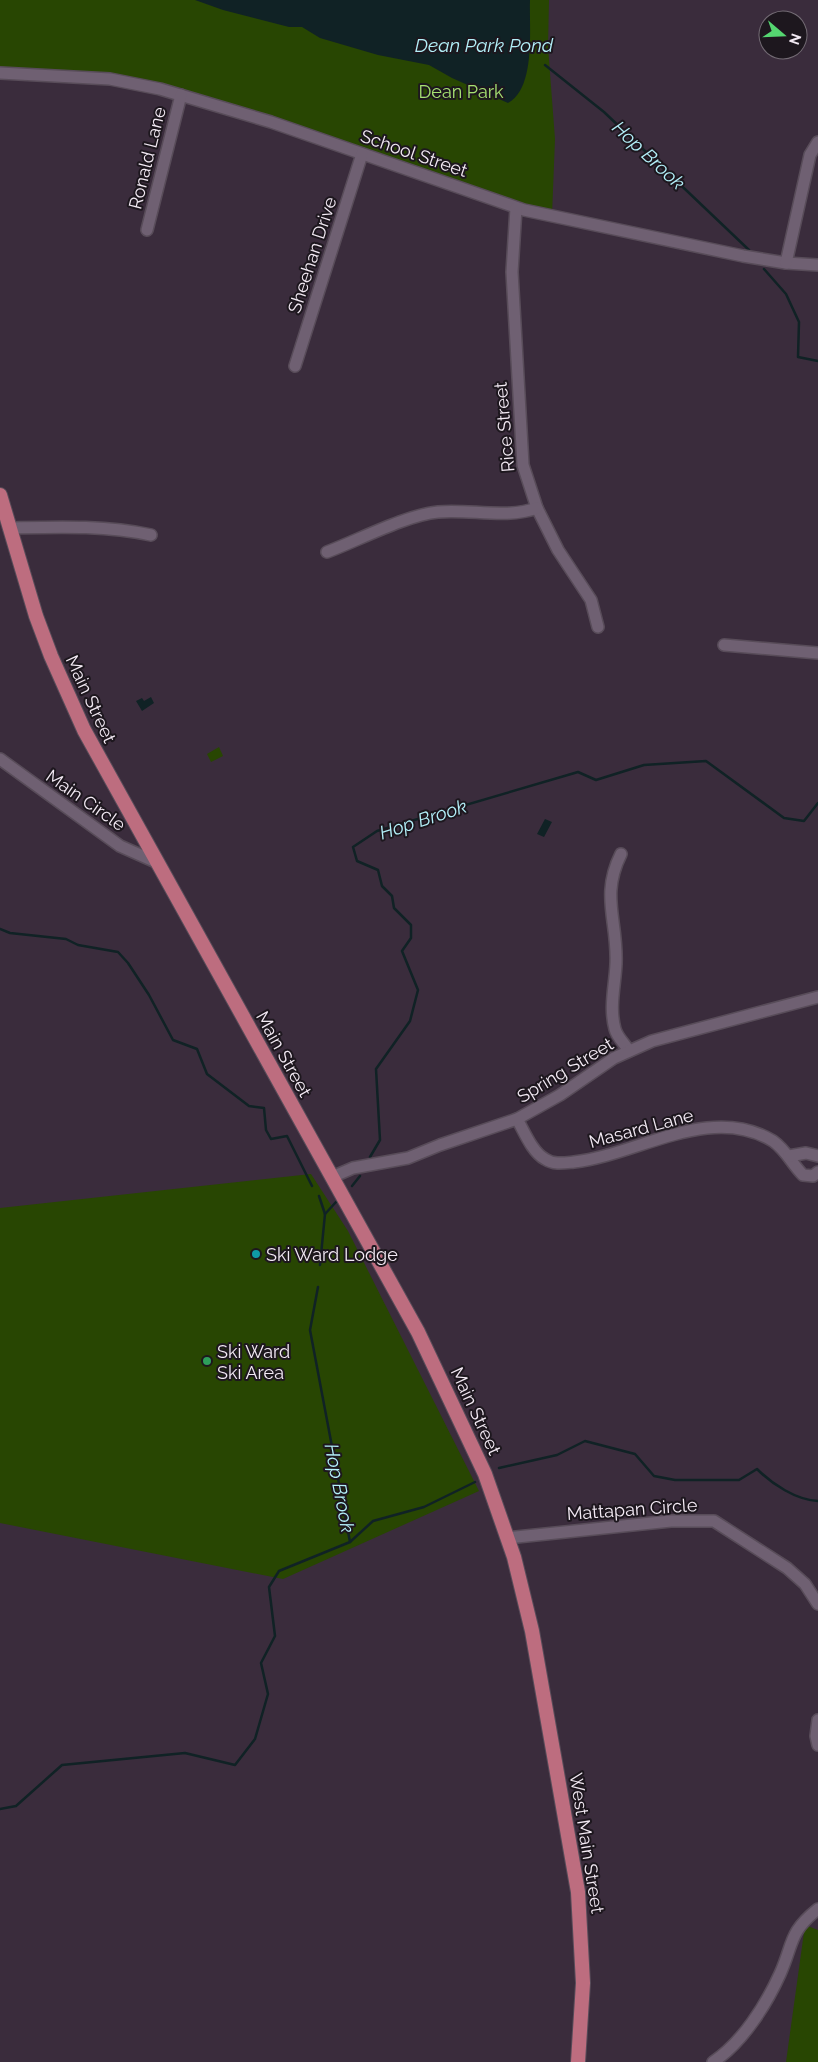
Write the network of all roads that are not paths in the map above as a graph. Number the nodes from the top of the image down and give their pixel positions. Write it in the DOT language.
graph roads {
  1 [pos="0,73"];
  2 [pos="182,95"];
  3 [pos="818,142"];
  4 [pos="362,154"];
  5 [pos="516,208"];
  6 [pos="147,230"];
  7 [pos="786,263"];
  8 [pos="818,265"];
  9 [pos="296,366"];
  10 [pos="0,495"];
  11 [pos="537,508"];
  12 [pos="9,528"];
  13 [pos="151,535"];
  14 [pos="327,552"];
  15 [pos="598,627"];
  16 [pos="724,645"];
  17 [pos="818,653"];
  18 [pos="0,759"];
  19 [pos="621,854"];
  20 [pos="156,862"];
  21 [pos="818,998"];
  22 [pos="629,1051"];
  23 [pos="517,1119"];
  24 [pos="789,1156"];
  25 [pos="818,1156"];
  26 [pos="818,1172"];
  27 [pos="332,1177"];
  28 [pos="507,1538"];
  29 [pos="818,1604"];
  30 [pos="532,1631"];
  31 [pos="818,1720"];
  32 [pos="818,1745"];
  33 [pos="818,1909"];
  34 [pos="578,2062"];
  35 [pos="713,2062"];
  1 -- 2 [label="street, School Street"];
  2 -- 4 [label="street, School Street"];
  2 -- 6 [label="street, Ronald Lane"];
  3 -- 7 [label="street"];
  4 -- 5 [label="street, School Street"];
  4 -- 9 [label="street, Sheehan Drive"];
  5 -- 7 [label="street, School Street"];
  5 -- 11 [label="street, Rice Street"];
  7 -- 8 [label="street, School Street"];
  10 -- 12 [label="main road, Main Street"];
  11 -- 14 [label="street"];
  11 -- 15 [label="street, Rice Street"];
  12 -- 13 [label="street"];
  12 -- 20 [label="main road, Main Street"];
  16 -- 17 [label="street"];
  18 -- 20 [label="street, Main Circle"];
  19 -- 22 [label="street"];
  20 -- 27 [label="main road, Main Street"];
  21 -- 22 [label="street, Spring Street"];
  22 -- 23 [label="street, Spring Street"];
  23 -- 24 [label="street, Masard Lane"];
  23 -- 27 [label="street, Spring Street"];
  24 -- 25 [label="street"];
  24 -- 26 [label="street, Masard Lane"];
  27 -- 28 [label="main road, Main Street"];
  28 -- 29 [label="street, Mattapan Circle"];
  28 -- 30 [label="main road, Main Street"];
  30 -- 34 [label="main road, West Main Street"];
  31 -- 32 [label="street"];
  33 -- 35 [label="street"];
}
